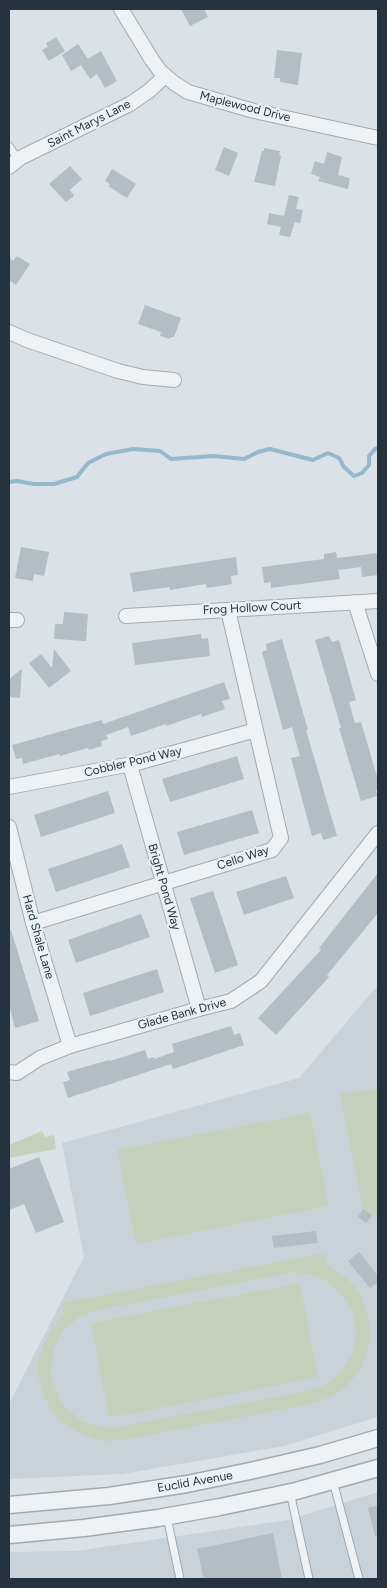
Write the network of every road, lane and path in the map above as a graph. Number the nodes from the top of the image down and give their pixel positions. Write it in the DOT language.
graph roads {
  1 [pos="121,9"];
  2 [pos="165,76"];
  3 [pos="378,138"];
  4 [pos="9,146"];
  5 [pos="14,163"];
  6 [pos="9,332"];
  7 [pos="174,380"];
  8 [pos="378,601"];
  9 [pos="355,602"];
  10 [pos="228,610"];
  11 [pos="126,616"];
  12 [pos="378,674"];
  13 [pos="256,730"];
  14 [pos="130,765"];
  15 [pos="9,787"];
  16 [pos="9,827"];
  17 [pos="378,833"];
  18 [pos="163,883"];
  19 [pos="33,923"];
  20 [pos="198,1009"];
  21 [pos="70,1046"];
  22 [pos="9,1072"];
  23 [pos="378,1438"];
  24 [pos="378,1468"];
  25 [pos="333,1480"];
  26 [pos="290,1492"];
  27 [pos="9,1505"];
  28 [pos="167,1517"];
  29 [pos="9,1535"];
  30 [pos="180,1579"];
  31 [pos="309,1579"];
  32 [pos="359,1579"];
  1 -- 2 [label="street, Maplewood Drive"];
  2 -- 3 [label="street, Maplewood Drive"];
  2 -- 5 [label="street, Saint Marys Lane"];
  4 -- 5 [label="lane"];
  6 -- 7 [label="street"];
  8 -- 9 [label="street, Frog Hollow Court"];
  9 -- 10 [label="street, Frog Hollow Court"];
  9 -- 12 [label="street"];
  10 -- 11 [label="street, Frog Hollow Court"];
  10 -- 13 [label="street, Cello Way"];
  13 -- 14 [label="street, Cobbler Pond Way"];
  13 -- 18 [label="street, Cello Way"];
  14 -- 15 [label="street, Cobbler Pond Way"];
  14 -- 18 [label="street, Bright Pond Way"];
  16 -- 19 [label="street, Hard Shale Lane"];
  17 -- 20 [label="street, Glade Bank Drive"];
  18 -- 19 [label="street, Cello Way"];
  18 -- 20 [label="street, Bright Pond Way"];
  19 -- 21 [label="street, Hard Shale Lane"];
  20 -- 21 [label="street, Glade Bank Drive"];
  21 -- 22 [label="street, Glade Bank Drive"];
  23 -- 27 [label="street, Euclid Avenue"];
  24 -- 25 [label="street"];
  25 -- 26 [label="street"];
  25 -- 32 [label="lane"];
  26 -- 28 [label="street"];
  26 -- 31 [label="lane"];
  28 -- 29 [label="street"];
  28 -- 30 [label="lane"];
}
